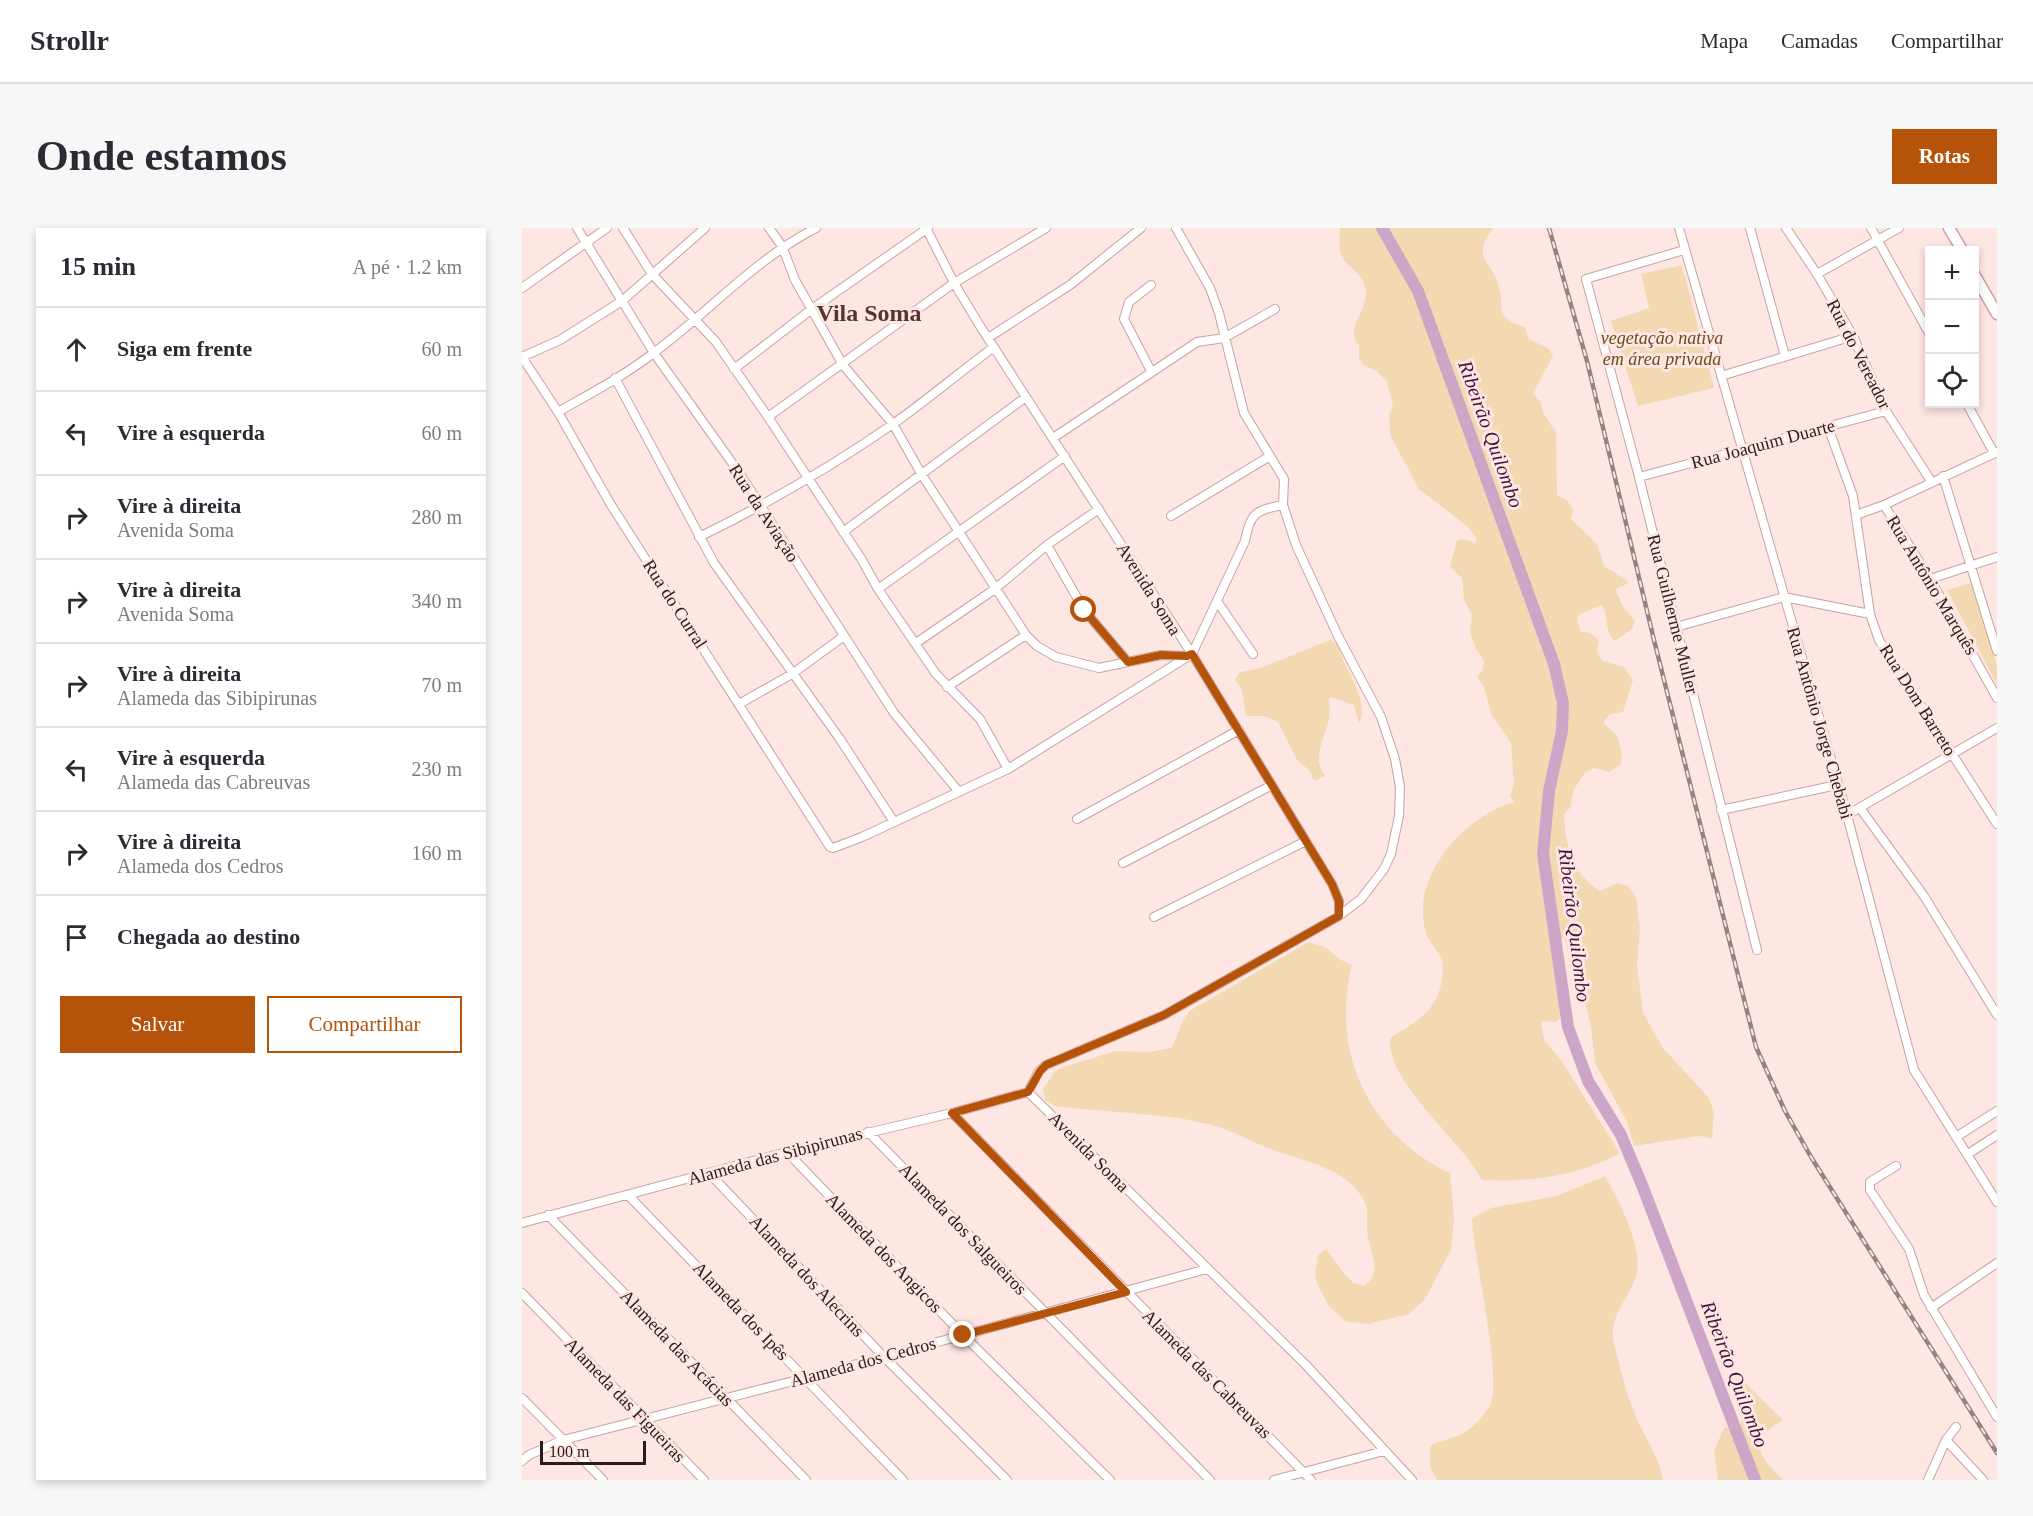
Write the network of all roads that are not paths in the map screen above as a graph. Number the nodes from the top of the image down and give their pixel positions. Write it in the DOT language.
graph roads {
  1 [pos="577,228"];
  2 [pos="607,228"];
  3 [pos="623,228"];
  4 [pos="705,228"];
  5 [pos="769,228"];
  6 [pos="816,228"];
  7 [pos="927,228"];
  8 [pos="1046,228"];
  9 [pos="1141,228"];
  10 [pos="1176,228"];
  11 [pos="1679,228"];
  12 [pos="1750,228"];
  13 [pos="1786,228"];
  14 [pos="1871,228"];
  15 [pos="1899,228"];
  16 [pos="1949,228"];
  17 [pos="1880,239"];
  18 [pos="586,244"];
  19 [pos="782,246"];
  20 [pos="1960,246"];
  21 [pos="1684,250"];
  22 [pos="652,274"];
  23 [pos="1817,274"];
  24 [pos="954,283"];
  25 [pos="1979,283"];
  26 [pos="1151,285"];
  27 [pos="522,288"];
  28 [pos="622,301"];
  29 [pos="812,309"];
  30 [pos="1275,309"];
  31 [pos="1997,314"];
  32 [pos="694,320"];
  33 [pos="1925,327"];
  34 [pos="1853,336"];
  35 [pos="988,338"];
  36 [pos="1224,338"];
  37 [pos="994,347"];
  38 [pos="654,353"];
  39 [pos="1785,356"];
  40 [pos="522,357"];
  41 [pos="843,365"];
  42 [pos="734,369"];
  43 [pos="1151,371"];
  44 [pos="1721,376"];
  45 [pos="615,378"];
  46 [pos="1026,397"];
  47 [pos="1969,408"];
  48 [pos="1886,411"];
  49 [pos="558,412"];
  50 [pos="768,417"];
  51 [pos="893,424"];
  52 [pos="1828,427"];
  53 [pos="1053,438"];
  54 [pos="1743,451"];
  55 [pos="1996,452"];
  56 [pos="1065,456"];
  57 [pos="1270,456"];
  58 [pos="922,475"];
  59 [pos="1942,476"];
  60 [pos="1639,477"];
  61 [pos="808,479"];
  62 [pos="1931,481"];
  63 [pos="1283,505"];
  64 [pos="1884,505"];
  65 [pos="761,507"];
  66 [pos="1099,509"];
  67 [pos="1856,515"];
  68 [pos="1171,516"];
  69 [pos="843,532"];
  70 [pos="958,532"];
  71 [pos="699,537"];
  72 [pos="1047,545"];
  73 [pos="1997,557"];
  74 [pos="1970,566"];
  75 [pos="1930,579"];
  76 [pos="878,589"];
  77 [pos="995,589"];
  78 [pos="1784,597"];
  79 [pos="1217,601"];
  80 [pos="1870,614"];
  81 [pos="1676,627"];
  82 [pos="1026,635"];
  83 [pos="844,636"];
  84 [pos="916,643"];
  85 [pos="1997,651"];
  86 [pos="1253,654"];
  87 [pos="1190,655"];
  88 [pos="1128,662"];
  89 [pos="792,674"];
  90 [pos="947,687"];
  91 [pos="1997,698"];
  92 [pos="739,704"];
  93 [pos="1997,728"];
  94 [pos="1239,730"];
  95 [pos="1953,754"];
  96 [pos="1008,769"];
  97 [pos="1272,785"];
  98 [pos="1837,785"];
  99 [pos="959,792"];
  100 [pos="1860,808"];
  101 [pos="1721,810"];
  102 [pos="1847,815"];
  103 [pos="1077,819"];
  104 [pos="894,822"];
  105 [pos="1997,824"];
  106 [pos="1306,840"];
  107 [pos="1123,863"];
  108 [pos="1339,916"];
  109 [pos="1154,917"];
  110 [pos="1757,950"];
  111 [pos="1997,1015"];
  112 [pos="1028,1092"];
  113 [pos="1997,1111"];
  114 [pos="952,1113"];
  115 [pos="868,1132"];
  116 [pos="1997,1136"];
  117 [pos="1956,1137"];
  118 [pos="787,1152"];
  119 [pos="1968,1154"];
  120 [pos="1896,1166"];
  121 [pos="709,1173"];
  122 [pos="628,1195"];
  123 [pos="1997,1202"];
  124 [pos="548,1215"];
  125 [pos="522,1223"];
  126 [pos="1997,1263"];
  127 [pos="1207,1269"];
  128 [pos="1126,1292"];
  129 [pos="522,1293"];
  130 [pos="1931,1308"];
  131 [pos="1043,1312"];
  132 [pos="963,1335"];
  133 [pos="883,1356"];
  134 [pos="805,1378"];
  135 [pos="522,1398"];
  136 [pos="726,1399"];
  137 [pos="1997,1417"];
  138 [pos="644,1420"];
  139 [pos="1956,1427"];
  140 [pos="563,1440"];
  141 [pos="1946,1440"];
  142 [pos="1384,1452"];
  143 [pos="522,1461"];
  144 [pos="1304,1473"];
  145 [pos="603,1480"];
  146 [pos="704,1480"];
  147 [pos="806,1480"];
  148 [pos="903,1480"];
  149 [pos="1007,1480"];
  150 [pos="1110,1480"];
  151 [pos="1210,1480"];
  152 [pos="1274,1480"];
  153 [pos="1311,1480"];
  154 [pos="1412,1480"];
  155 [pos="1928,1480"];
  156 [pos="1983,1480"];
  1 -- 18 [label="street, Rua da Aviação"];
  2 -- 18 [label="street"];
  3 -- 22 [label="street"];
  4 -- 22 [label="street"];
  5 -- 19 [label="street"];
  6 -- 19 [label="street"];
  7 -- 24 [label="street, Avenida Soma"];
  7 -- 29 [label="street"];
  8 -- 24 [label="street"];
  9 -- 35 [label="street"];
  10 -- 36 [label="street"];
  11 -- 21 [label="street, Rua Antônio Jorge Chebabi"];
  12 -- 39 [label="street"];
  13 -- 23 [label="street, Rua do Vereador"];
  14 -- 17 [label="street"];
  15 -- 17 [label="street"];
  16 -- 20 [label="main road"];
  17 -- 23 [label="street"];
  17 -- 33 [label="street"];
  18 -- 27 [label="street"];
  18 -- 28 [label="street, Rua da Aviação"];
  19 -- 29 [label="street"];
  19 -- 32 [label="street"];
  21 -- 44 [label="street, Rua Antônio Jorge Chebabi"];
  21 -- 60 [label="street, Rua Guilherme Muller"];
  22 -- 28 [label="street"];
  22 -- 32 [label="street"];
  23 -- 34 [label="street, Rua do Vereador"];
  24 -- 35 [label="street, Avenida Soma"];
  24 -- 41 [label="street"];
  25 -- 31 [label="main road"];
  26 -- 43 [label="street"];
  28 -- 38 [label="street, Rua da Aviação"];
  28 -- 40 [label="street"];
  29 -- 41 [label="street"];
  29 -- 42 [label="street"];
  30 -- 36 [label="street"];
  32 -- 38 [label="street"];
  32 -- 42 [label="street"];
  34 -- 39 [label="street"];
  34 -- 48 [label="street, Rua do Vereador"];
  35 -- 37 [label="street, Avenida Soma"];
  36 -- 43 [label="street"];
  36 -- 57 [label="street"];
  37 -- 46 [label="street, Avenida Soma"];
  37 -- 51 [label="street"];
  38 -- 45 [label="street"];
  38 -- 65 [label="street, Rua da Aviação"];
  39 -- 44 [label="street"];
  40 -- 49 [label="street, Rua do Curral"];
  41 -- 50 [label="street"];
  41 -- 51 [label="street"];
  42 -- 50 [label="street"];
  43 -- 53 [label="street"];
  44 -- 54 [label="street, Rua Antônio Jorge Chebabi"];
  45 -- 49 [label="street"];
  45 -- 71 [label="street"];
  46 -- 53 [label="street, Avenida Soma"];
  46 -- 58 [label="street"];
  47 -- 55 [label="street"];
  48 -- 52 [label="street, Rua Joaquim Duarte"];
  48 -- 62 [label="street, Rua do Vereador"];
  49 -- 92 [label="street, Rua do Curral"];
  50 -- 61 [label="street"];
  51 -- 58 [label="street"];
  51 -- 61 [label="street"];
  52 -- 54 [label="street, Rua Joaquim Duarte"];
  52 -- 67 [label="street, Rua Dom Barreto"];
  53 -- 56 [label="street, Avenida Soma"];
  54 -- 60 [label="street, Rua Joaquim Duarte"];
  54 -- 78 [label="street, Rua Antônio Jorge Chebabi"];
  55 -- 59 [label="street"];
  56 -- 66 [label="street, Avenida Soma"];
  56 -- 70 [label="street"];
  57 -- 63 [label="street"];
  57 -- 68 [label="street"];
  58 -- 69 [label="street"];
  58 -- 70 [label="street"];
  59 -- 62 [label="street"];
  59 -- 74 [label="street"];
  60 -- 81 [label="street, Rua Guilherme Muller"];
  61 -- 65 [label="street"];
  61 -- 69 [label="street"];
  62 -- 64 [label="street"];
  63 -- 79 [label="street"];
  63 -- 108 [label="street"];
  64 -- 67 [label="street"];
  64 -- 75 [label="street, Rua Antônio Marquês"];
  65 -- 71 [label="street"];
  65 -- 83 [label="street, Rua da Aviação"];
  66 -- 72 [label="street"];
  66 -- 87 [label="street, Avenida Soma"];
  67 -- 80 [label="street, Rua Dom Barreto"];
  69 -- 76 [label="street"];
  70 -- 76 [label="street"];
  70 -- 77 [label="street"];
  71 -- 89 [label="street"];
  72 -- 77 [label="street"];
  72 -- 88 [label="street"];
  73 -- 74 [label="street"];
  74 -- 75 [label="street"];
  74 -- 85 [label="street"];
  75 -- 91 [label="street, Rua Antônio Marquês"];
  76 -- 84 [label="street"];
  77 -- 82 [label="street"];
  77 -- 84 [label="street"];
  78 -- 80 [label="street"];
  78 -- 81 [label="street"];
  78 -- 98 [label="street, Rua Antônio Jorge Chebabi"];
  79 -- 86 [label="street"];
  79 -- 87 [label="street"];
  80 -- 95 [label="street, Rua Dom Barreto"];
  81 -- 101 [label="street, Rua Guilherme Muller"];
  82 -- 88 [label="street"];
  82 -- 90 [label="street"];
  83 -- 89 [label="street"];
  83 -- 99 [label="street, Rua da Aviação"];
  84 -- 90 [label="street"];
  87 -- 88 [label="street"];
  87 -- 94 [label="street, Avenida Soma"];
  87 -- 96 [label="street"];
  89 -- 92 [label="street"];
  89 -- 104 [label="street"];
  90 -- 96 [label="street"];
  92 -- 104 [label="street, Rua do Curral"];
  93 -- 95 [label="street"];
  94 -- 97 [label="street, Avenida Soma"];
  94 -- 103 [label="street"];
  95 -- 100 [label="street"];
  95 -- 105 [label="street, Rua Dom Barreto"];
  96 -- 99 [label="street"];
  97 -- 106 [label="street, Avenida Soma"];
  97 -- 107 [label="street"];
  98 -- 101 [label="street"];
  98 -- 102 [label="street, Rua Antônio Jorge Chebabi"];
  99 -- 104 [label="street"];
  100 -- 102 [label="street"];
  100 -- 111 [label="street"];
  101 -- 110 [label="street, Rua Guilherme Muller"];
  102 -- 117 [label="street, Rua Antônio Jorge Chebabi"];
  106 -- 108 [label="street, Avenida Soma"];
  106 -- 109 [label="street"];
  108 -- 112 [label="street"];
  112 -- 114 [label="street, Alameda das Sibipirunas"];
  112 -- 127 [label="street, Avenida Soma"];
  113 -- 117 [label="street"];
  114 -- 115 [label="street, Alameda das Sibipirunas"];
  114 -- 128 [label="street, Alameda das Cabreuvas"];
  115 -- 118 [label="street, Alameda das Sibipirunas"];
  115 -- 131 [label="street, Alameda dos Salgueiros"];
  116 -- 119 [label="street"];
  117 -- 119 [label="street, Rua Antônio Jorge Chebabi"];
  118 -- 121 [label="street, Alameda das Sibipirunas"];
  118 -- 132 [label="street, Alameda dos Angicos"];
  119 -- 123 [label="street, Rua Antônio Jorge Chebabi"];
  120 -- 130 [label="street"];
  121 -- 122 [label="street, Alameda das Sibipirunas"];
  121 -- 133 [label="street, Alameda dos Alecrins"];
  122 -- 124 [label="street, Alameda das Sibipirunas"];
  122 -- 134 [label="street, Alameda dos Ipês"];
  124 -- 125 [label="street, Alameda das Sibipirunas"];
  124 -- 136 [label="street, Alameda das Acácias"];
  126 -- 130 [label="street"];
  127 -- 128 [label="street, Alameda dos Cedros"];
  127 -- 142 [label="street, Avenida Soma"];
  128 -- 131 [label="street, Alameda dos Cedros"];
  128 -- 144 [label="street, Alameda das Cabreuvas"];
  129 -- 138 [label="street, Alameda das Figueiras"];
  130 -- 137 [label="street"];
  131 -- 132 [label="street, Alameda dos Cedros"];
  131 -- 151 [label="street, Alameda dos Salgueiros"];
  132 -- 133 [label="street, Alameda dos Cedros"];
  132 -- 150 [label="street, Alameda dos Angicos"];
  133 -- 134 [label="street, Alameda dos Cedros"];
  133 -- 149 [label="street, Alameda dos Alecrins"];
  134 -- 136 [label="street, Alameda dos Cedros"];
  134 -- 148 [label="street, Alameda dos Ipês"];
  135 -- 140 [label="street"];
  136 -- 138 [label="street, Alameda dos Cedros"];
  136 -- 147 [label="street, Alameda das Acácias"];
  138 -- 140 [label="street, Alameda dos Cedros"];
  138 -- 146 [label="street, Alameda das Figueiras"];
  139 -- 141 [label="street"];
  140 -- 143 [label="street, Alameda dos Cedros"];
  140 -- 145 [label="street"];
  141 -- 155 [label="street"];
  141 -- 156 [label="street"];
  142 -- 144 [label="street"];
  142 -- 154 [label="street, Avenida Soma"];
  144 -- 152 [label="street"];
  144 -- 153 [label="street, Alameda das Cabreuvas"];
}
